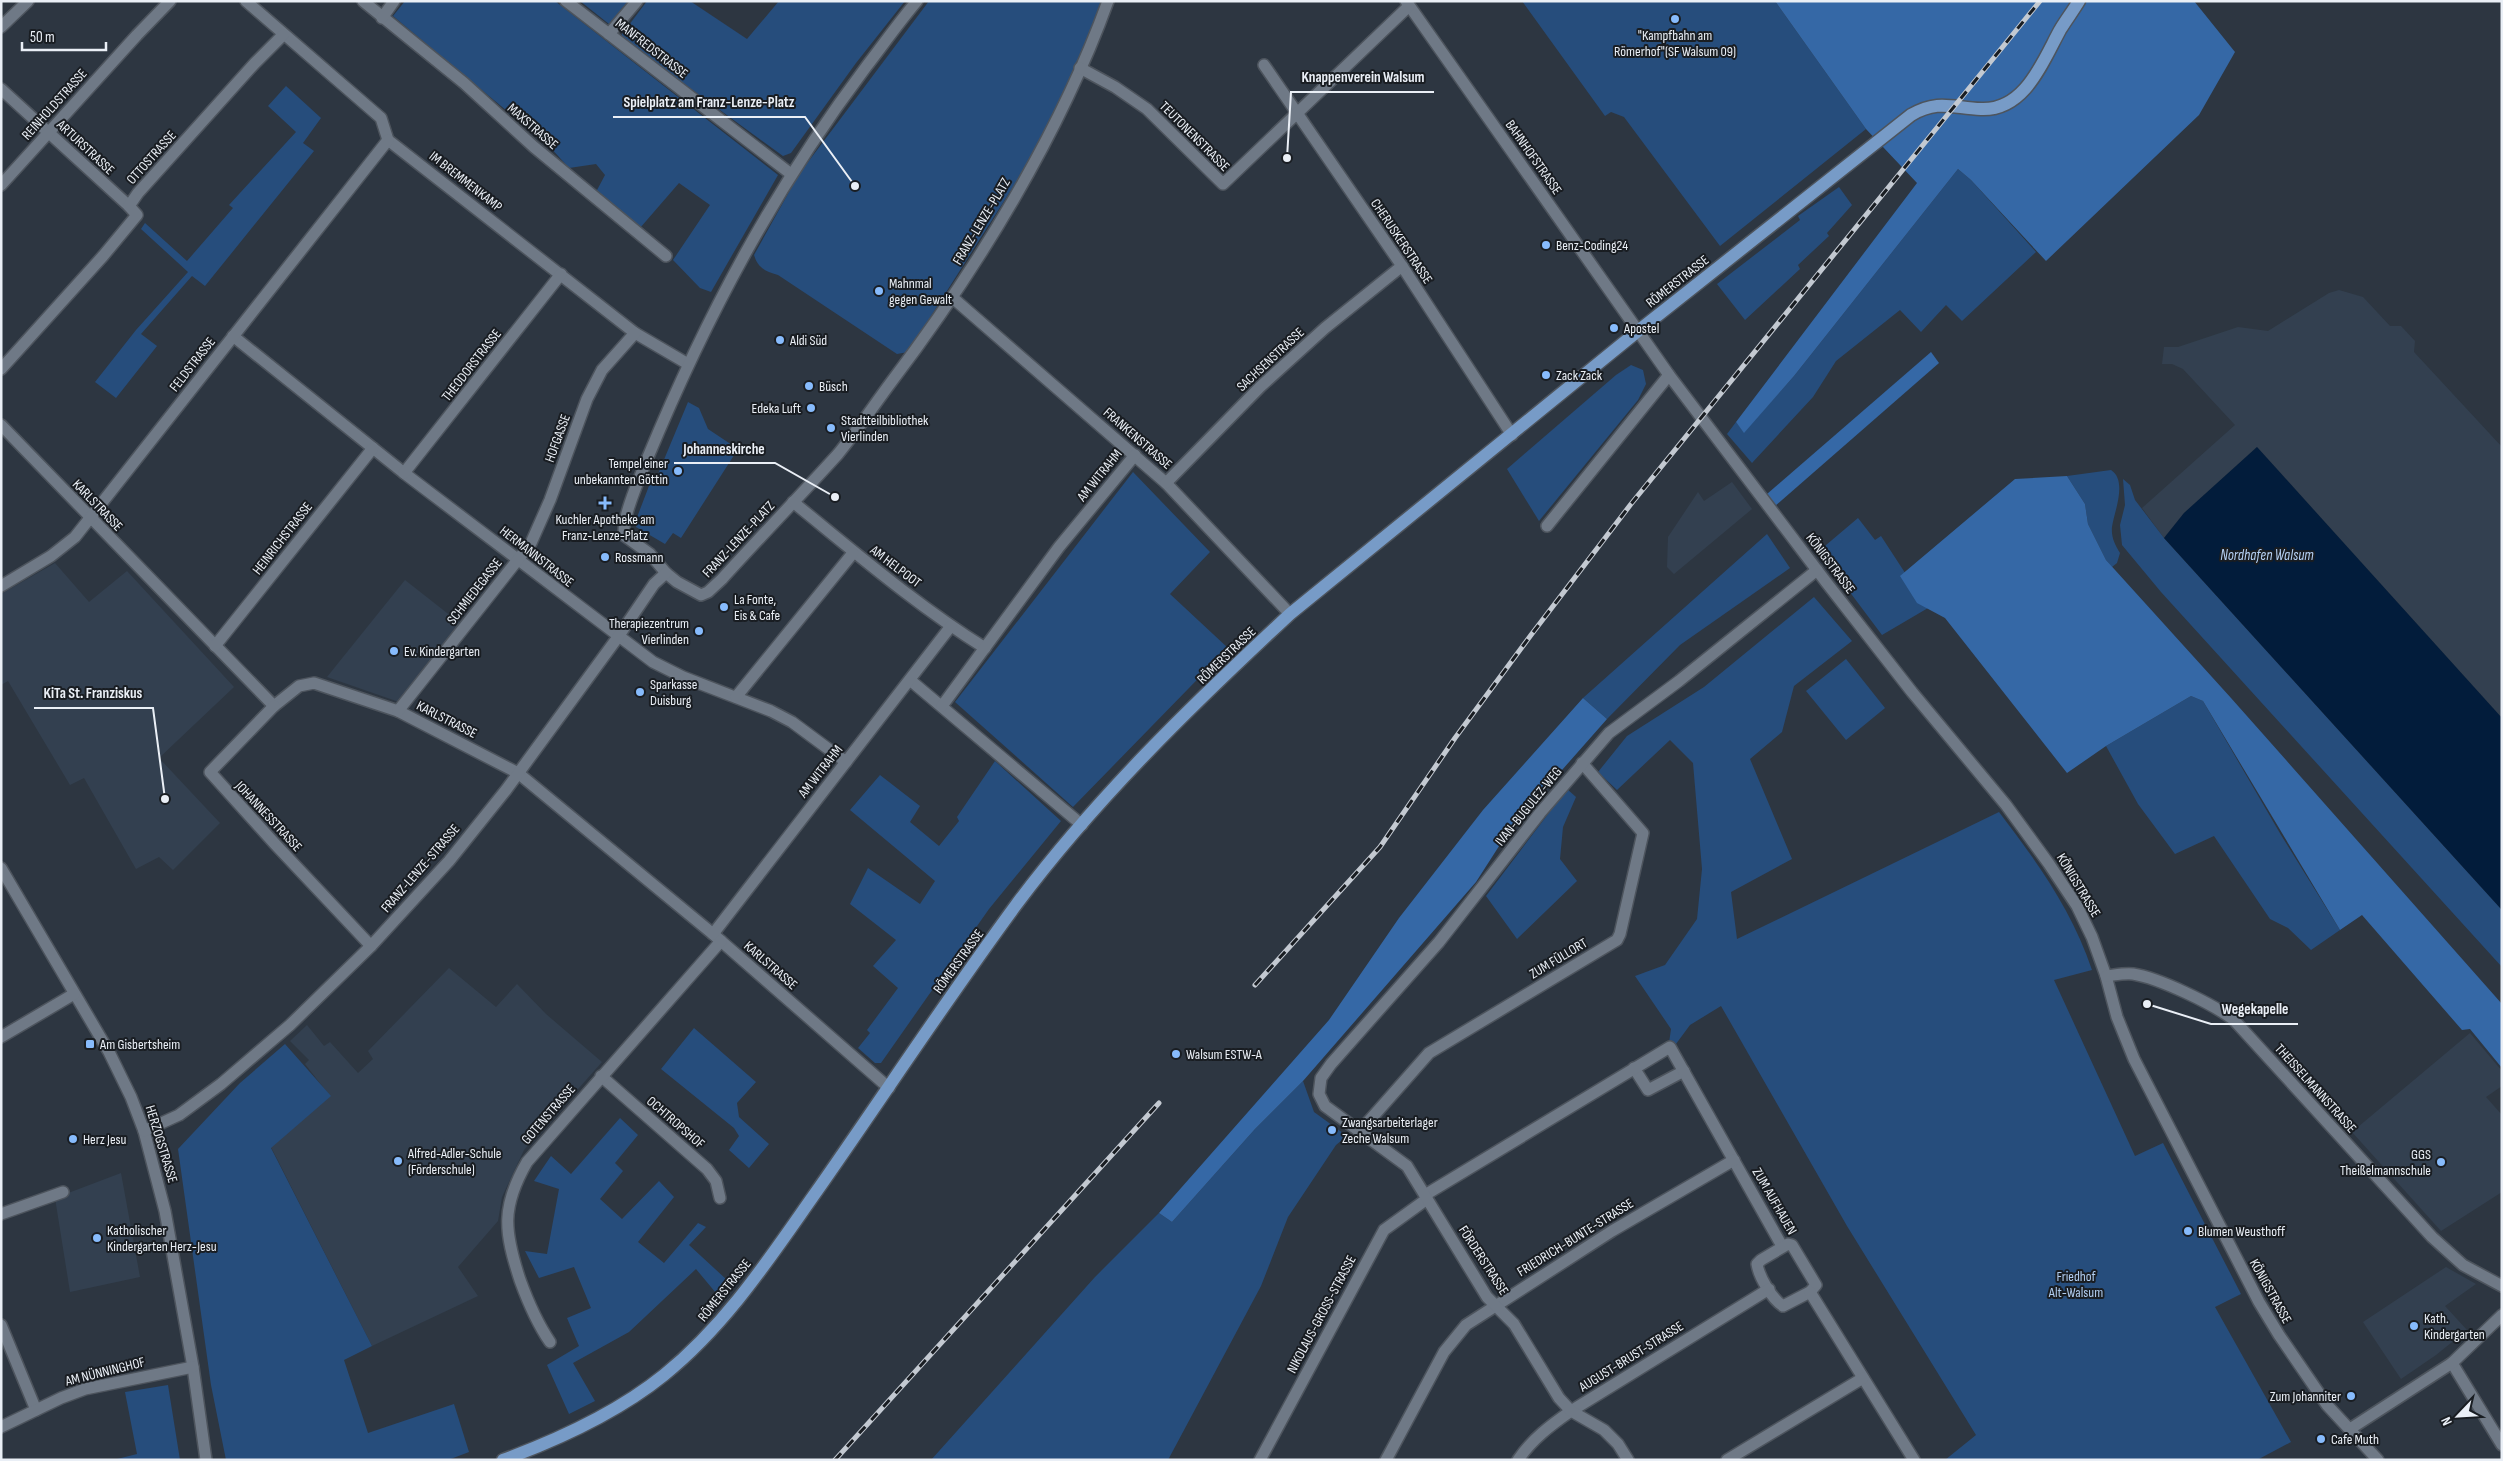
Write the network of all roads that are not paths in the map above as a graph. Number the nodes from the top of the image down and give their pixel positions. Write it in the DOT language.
graph roads {
  1 [pos="28,1"];
  2 [pos="170,1"];
  3 [pos="246,1"];
  4 [pos="362,1"];
  5 [pos="394,1"];
  6 [pos="566,1"];
  7 [pos="637,1"];
  8 [pos="917,1"];
  9 [pos="1108,1"];
  10 [pos="2079,1"];
  11 [pos="1407,4"];
  12 [pos="382,18"];
  13 [pos="1,26"];
  14 [pos="609,34"];
  15 [pos="283,35"];
  16 [pos="1264,65"];
  17 [pos="1080,68"];
  18 [pos="1,89"];
  19 [pos="1297,112"];
  20 [pos="49,132"];
  21 [pos="388,140"];
  22 [pos="791,174"];
  23 [pos="1,184"];
  24 [pos="129,206"];
  25 [pos="666,256"];
  26 [pos="1402,266"];
  27 [pos="561,274"];
  28 [pos="952,298"];
  29 [pos="1638,330"];
  30 [pos="635,333"];
  31 [pos="233,336"];
  32 [pos="688,364"];
  33 [pos="1,369"];
  34 [pos="1669,375"];
  35 [pos="1,425"];
  36 [pos="1512,435"];
  37 [pos="373,448"];
  38 [pos="1135,454"];
  39 [pos="404,473"];
  40 [pos="1166,483"];
  41 [pos="793,502"];
  42 [pos="90,518"];
  43 [pos="1547,526"];
  44 [pos="853,553"];
  45 [pos="518,560"];
  46 [pos="1817,570"];
  47 [pos="666,573"];
  48 [pos="1,586"];
  49 [pos="1290,614"];
  50 [pos="951,626"];
  51 [pos="618,638"];
  52 [pos="215,646"];
  53 [pos="985,648"];
  54 [pos="910,680"];
  55 [pos="736,697"];
  56 [pos="274,706"];
  57 [pos="942,706"];
  58 [pos="398,711"];
  59 [pos="846,762"];
  60 [pos="1582,763"];
  61 [pos="518,773"];
  62 [pos="1082,825"];
  63 [pos="1,868"];
  64 [pos="4,881"];
  65 [pos="717,938"];
  66 [pos="371,946"];
  67 [pos="2106,976"];
  68 [pos="74,994"];
  69 [pos="1,1037"];
  70 [pos="1670,1047"];
  71 [pos="1634,1068"];
  72 [pos="1684,1072"];
  73 [pos="601,1076"];
  74 [pos="889,1088"];
  75 [pos="1325,1106"];
  76 [pos="1361,1130"];
  77 [pos="144,1131"];
  78 [pos="1734,1160"];
  79 [pos="64,1192"];
  80 [pos="1426,1197"];
  81 [pos="720,1198"];
  82 [pos="1,1214"];
  83 [pos="1782,1246"];
  84 [pos="2502,1286"];
  85 [pos="1769,1289"];
  86 [pos="1810,1292"];
  87 [pos="1494,1305"];
  88 [pos="2502,1315"];
  89 [pos="1,1324"];
  90 [pos="550,1342"];
  91 [pos="2452,1363"];
  92 [pos="193,1368"];
  93 [pos="1863,1378"];
  94 [pos="36,1410"];
  95 [pos="1571,1410"];
  96 [pos="1,1427"];
  97 [pos="2350,1429"];
  98 [pos="2502,1445"];
  99 [pos="206,1460"];
  100 [pos="503,1460"];
  101 [pos="1260,1460"];
  102 [pos="1386,1460"];
  103 [pos="1518,1460"];
  104 [pos="1628,1460"];
  105 [pos="1727,1460"];
  106 [pos="1914,1460"];
  107 [pos="2378,1460"];
  1 -- 13 [label="street"];
  2 -- 20 [label="street, REINHOLDSTRASSE"];
  3 -- 15 [label="street"];
  4 -- 12 [label="street, MAXSTRASSE"];
  5 -- 12 [label="street"];
  6 -- 14 [label="street, MANFREDSTRASSE"];
  7 -- 14 [label="street"];
  8 -- 22 [label="street, FRANZ-LENZE-PLATZ"];
  9 -- 17 [label="street, FRANZ-LENZE-PLATZ"];
  10 -- 29 [label="main road, RÖMERSTRASSE"];
  11 -- 19 [label="street, TEUTONENSTRASSE"];
  11 -- 29 [label="street, BAHNHOFSTRASSE"];
  12 -- 25 [label="street, MAXSTRASSE"];
  14 -- 22 [label="street, MANFREDSTRASSE"];
  15 -- 21 [label="street"];
  15 -- 24 [label="street, OTTOSTRASSE"];
  16 -- 19 [label="street, CHERUSKERSTRASSE"];
  17 -- 19 [label="street, TEUTONENSTRASSE"];
  17 -- 28 [label="street, FRANZ-LENZE-PLATZ"];
  18 -- 20 [label="street, ARTURSTRASSE"];
  19 -- 26 [label="street, CHERUSKERSTRASSE"];
  20 -- 23 [label="street, REINHOLDSTRASSE"];
  20 -- 24 [label="street, ARTURSTRASSE"];
  21 -- 27 [label="street, IM BREMMENKAMP"];
  21 -- 31 [label="street, FELDSTRASSE"];
  22 -- 32 [label="street, FRANZ-LENZE-PLATZ"];
  24 -- 33 [label="street, OTTOSTRASSE"];
  26 -- 36 [label="street, CHERUSKERSTRASSE"];
  26 -- 40 [label="street, SACHSENSTRASSE"];
  27 -- 30 [label="street, IM BREMMENKAMP"];
  27 -- 39 [label="street, THEODORSTRASSE"];
  28 -- 38 [label="street, FRANKENSTRASSE"];
  28 -- 41 [label="street, FRANZ-LENZE-PLATZ"];
  29 -- 34 [label="street, KÖNIGSTRASSE"];
  29 -- 36 [label="main road, RÖMERSTRASSE"];
  30 -- 32 [label="street, IM BREMMENKAMP"];
  30 -- 45 [label="street, HOFGASSE"];
  31 -- 37 [label="street, HERMANNSTRASSE"];
  31 -- 42 [label="street, FELDSTRASSE"];
  32 -- 47 [label="street, FRANZ-LENZE-PLATZ"];
  34 -- 43 [label="street"];
  34 -- 46 [label="street, KÖNIGSTRASSE"];
  35 -- 42 [label="street, KARLSTRASSE"];
  36 -- 49 [label="main road, RÖMERSTRASSE"];
  37 -- 39 [label="street, HERMANNSTRASSE"];
  37 -- 52 [label="street, HEINRICHSTRASSE"];
  38 -- 40 [label="street, FRANKENSTRASSE"];
  38 -- 53 [label="street, AM WITRAHM"];
  39 -- 45 [label="street, HERMANNSTRASSE"];
  40 -- 49 [label="street, FRANKENSTRASSE"];
  41 -- 44 [label="street, AM HELPOOT"];
  41 -- 47 [label="street, FRANZ-LENZE-PLATZ"];
  42 -- 48 [label="street, FELDSTRASSE"];
  42 -- 52 [label="street, KARLSTRASSE"];
  44 -- 50 [label="street, AM HELPOOT"];
  44 -- 55 [label="street"];
  45 -- 51 [label="street, HERMANNSTRASSE"];
  45 -- 58 [label="street, SCHMIEDEGASSE"];
  46 -- 60 [label="street, IVAN-BUGULEZ-WEG"];
  46 -- 67 [label="street, KÖNIGSTRASSE"];
  47 -- 51 [label="street, FRANZ-LENZE-STRASSE"];
  49 -- 62 [label="main road, RÖMERSTRASSE"];
  50 -- 53 [label="street, AM HELPOOT"];
  50 -- 54 [label="street, AM WITRAHM"];
  51 -- 55 [label="street, HERMANNSTRASSE"];
  51 -- 61 [label="street, FRANZ-LENZE-STRASSE"];
  52 -- 56 [label="street, KARLSTRASSE"];
  53 -- 57 [label="street, AM WITRAHM"];
  54 -- 57 [label="street"];
  54 -- 59 [label="street, AM WITRAHM"];
  55 -- 59 [label="street, HERMANNSTRASSE"];
  56 -- 58 [label="street, KARLSTRASSE"];
  56 -- 66 [label="street, JOHANNESSTRASSE"];
  57 -- 62 [label="street"];
  58 -- 61 [label="street, KARLSTRASSE"];
  59 -- 65 [label="street, AM WITRAHM"];
  60 -- 75 [label="street, IVAN-BUGULEZ-WEG"];
  60 -- 76 [label="street, ZUM FÜLLORT"];
  61 -- 65 [label="street, KARLSTRASSE"];
  61 -- 66 [label="street, FRANZ-LENZE-STRASSE"];
  62 -- 74 [label="main road, RÖMERSTRASSE"];
  63 -- 64 [label="street, HERZOGSTRASSE"];
  64 -- 68 [label="street, HERZOGSTRASSE"];
  65 -- 73 [label="street, GOTENSTRASSE"];
  65 -- 74 [label="street, KARLSTRASSE"];
  66 -- 77 [label="street, FRANZ-LENZE-STRASSE"];
  67 -- 84 [label="street, THEISSELMANNSTRASSE"];
  67 -- 97 [label="street, KÖNIGSTRASSE"];
  68 -- 69 [label="street"];
  68 -- 77 [label="street, HERZOGSTRASSE"];
  70 -- 71 [label="street, NIKOLAUS-GROSS-STRASSE"];
  70 -- 72 [label="street, ZUM AUFHAUEN"];
  71 -- 72 [label="street"];
  71 -- 80 [label="street, NIKOLAUS-GROSS-STRASSE"];
  72 -- 78 [label="street, ZUM AUFHAUEN"];
  73 -- 81 [label="street, OCHTROPSHOF"];
  73 -- 90 [label="street, GOTENSTRASSE"];
  74 -- 100 [label="main road, RÖMERSTRASSE"];
  75 -- 76 [label="street, FÖRDERSTRASSE"];
  76 -- 80 [label="street, FÖRDERSTRASSE"];
  77 -- 92 [label="street, HERZOGSTRASSE"];
  78 -- 83 [label="street, ZUM AUFHAUEN"];
  78 -- 87 [label="street, FRIEDRICH-BUNTE-STRASSE"];
  79 -- 82 [label="street"];
  80 -- 87 [label="street, FÖRDERSTRASSE"];
  80 -- 101 [label="street, NIKOLAUS-GROSS-STRASSE"];
  83 -- 85 [label="street"];
  83 -- 86 [label="street, ZUM AUFHAUEN"];
  85 -- 86 [label="street"];
  85 -- 95 [label="street, AUGUST-BRUST-STRASSE"];
  86 -- 93 [label="street, ZUM AUFHAUEN"];
  87 -- 95 [label="street, FÖRDERSTRASSE"];
  87 -- 102 [label="street, FRIEDRICH-BUNTE-STRASSE"];
  88 -- 91 [label="street"];
  89 -- 94 [label="street"];
  91 -- 97 [label="street"];
  91 -- 98 [label="street"];
  92 -- 94 [label="street, AM NÜNNINGHOF"];
  92 -- 99 [label="street, HERZOGSTRASSE"];
  93 -- 105 [label="street"];
  93 -- 106 [label="street, ZUM AUFHAUEN"];
  94 -- 96 [label="street, AM NÜNNINGHOF"];
  95 -- 103 [label="street, AUGUST-BRUST-STRASSE"];
  95 -- 104 [label="street, FÖRDERSTRASSE"];
  97 -- 107 [label="street, KÖNIGSTRASSE"];
}
